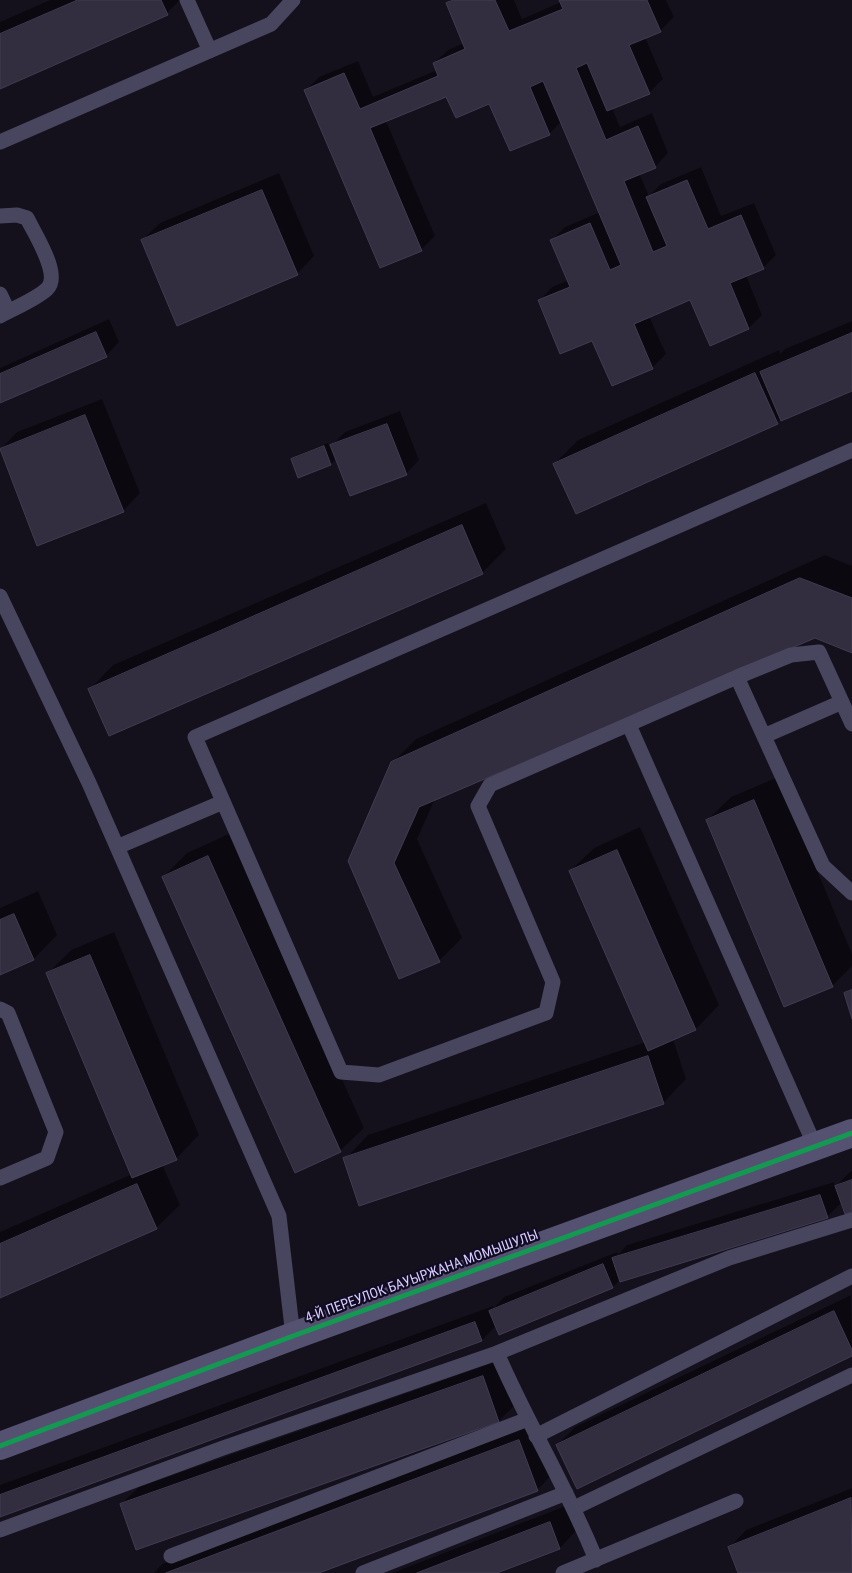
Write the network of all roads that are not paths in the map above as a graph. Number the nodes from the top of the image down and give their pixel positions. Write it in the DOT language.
graph roads {
  1 [pos="187,0"];
  2 [pos="294,0"];
  3 [pos="210,50"];
  4 [pos="0,142"];
  5 [pos="0,216"];
  6 [pos="0,294"];
  7 [pos="4,314"];
  8 [pos="852,450"];
  9 [pos="0,596"];
  10 [pos="737,677"];
  11 [pos="842,702"];
  12 [pos="629,724"];
  13 [pos="852,724"];
  14 [pos="764,736"];
  15 [pos="223,802"];
  16 [pos="117,847"];
  17 [pos="852,893"];
  18 [pos="0,1009"];
  19 [pos="852,1133"];
  20 [pos="815,1146"];
  21 [pos="0,1178"];
  22 [pos="852,1220"];
  23 [pos="852,1276"];
  24 [pos="293,1336"];
  25 [pos="497,1353"];
  26 [pos="852,1375"];
  27 [pos="528,1418"];
  28 [pos="536,1436"];
  29 [pos="0,1446"];
  30 [pos="566,1493"];
  31 [pos="736,1501"];
  32 [pos="574,1508"];
  33 [pos="0,1530"];
  34 [pos="171,1556"];
  35 [pos="596,1560"];
  36 [pos="363,1573"];
  37 [pos="563,1573"];
  1 -- 3 [label="lane"];
  2 -- 3 [label="lane"];
  3 -- 4 [label="lane"];
  5 -- 7 [label="lane"];
  6 -- 7 [label="lane"];
  8 -- 15 [label="lane"];
  9 -- 16 [label="lane"];
  10 -- 11 [label="lane"];
  10 -- 12 [label="lane"];
  10 -- 14 [label="lane"];
  11 -- 13 [label="lane"];
  11 -- 14 [label="lane"];
  12 -- 15 [label="lane"];
  12 -- 20 [label="lane"];
  14 -- 17 [label="lane"];
  15 -- 16 [label="lane"];
  16 -- 24 [label="lane"];
  18 -- 21 [label="lane"];
  19 -- 20 [label="street, 4-Й ПЕРЕУЛОК БАУЫРЖАНА МОМЫШУЛЫ"];
  20 -- 24 [label="street, 4-Й ПЕРЕУЛОК БАУЫРЖАНА МОМЫШУЛЫ"];
  22 -- 25 [label="lane"];
  23 -- 28 [label="lane"];
  24 -- 29 [label="street, 4-Й ПЕРЕУЛОК БАУЫРЖАНА МОМЫШУЛЫ"];
  25 -- 27 [label="lane"];
  25 -- 33 [label="lane"];
  26 -- 32 [label="lane"];
  27 -- 28 [label="lane"];
  27 -- 34 [label="lane"];
  28 -- 30 [label="lane"];
  30 -- 32 [label="lane"];
  30 -- 36 [label="lane"];
  31 -- 35 [label="lane"];
  32 -- 35 [label="lane"];
  35 -- 37 [label="lane"];
}
